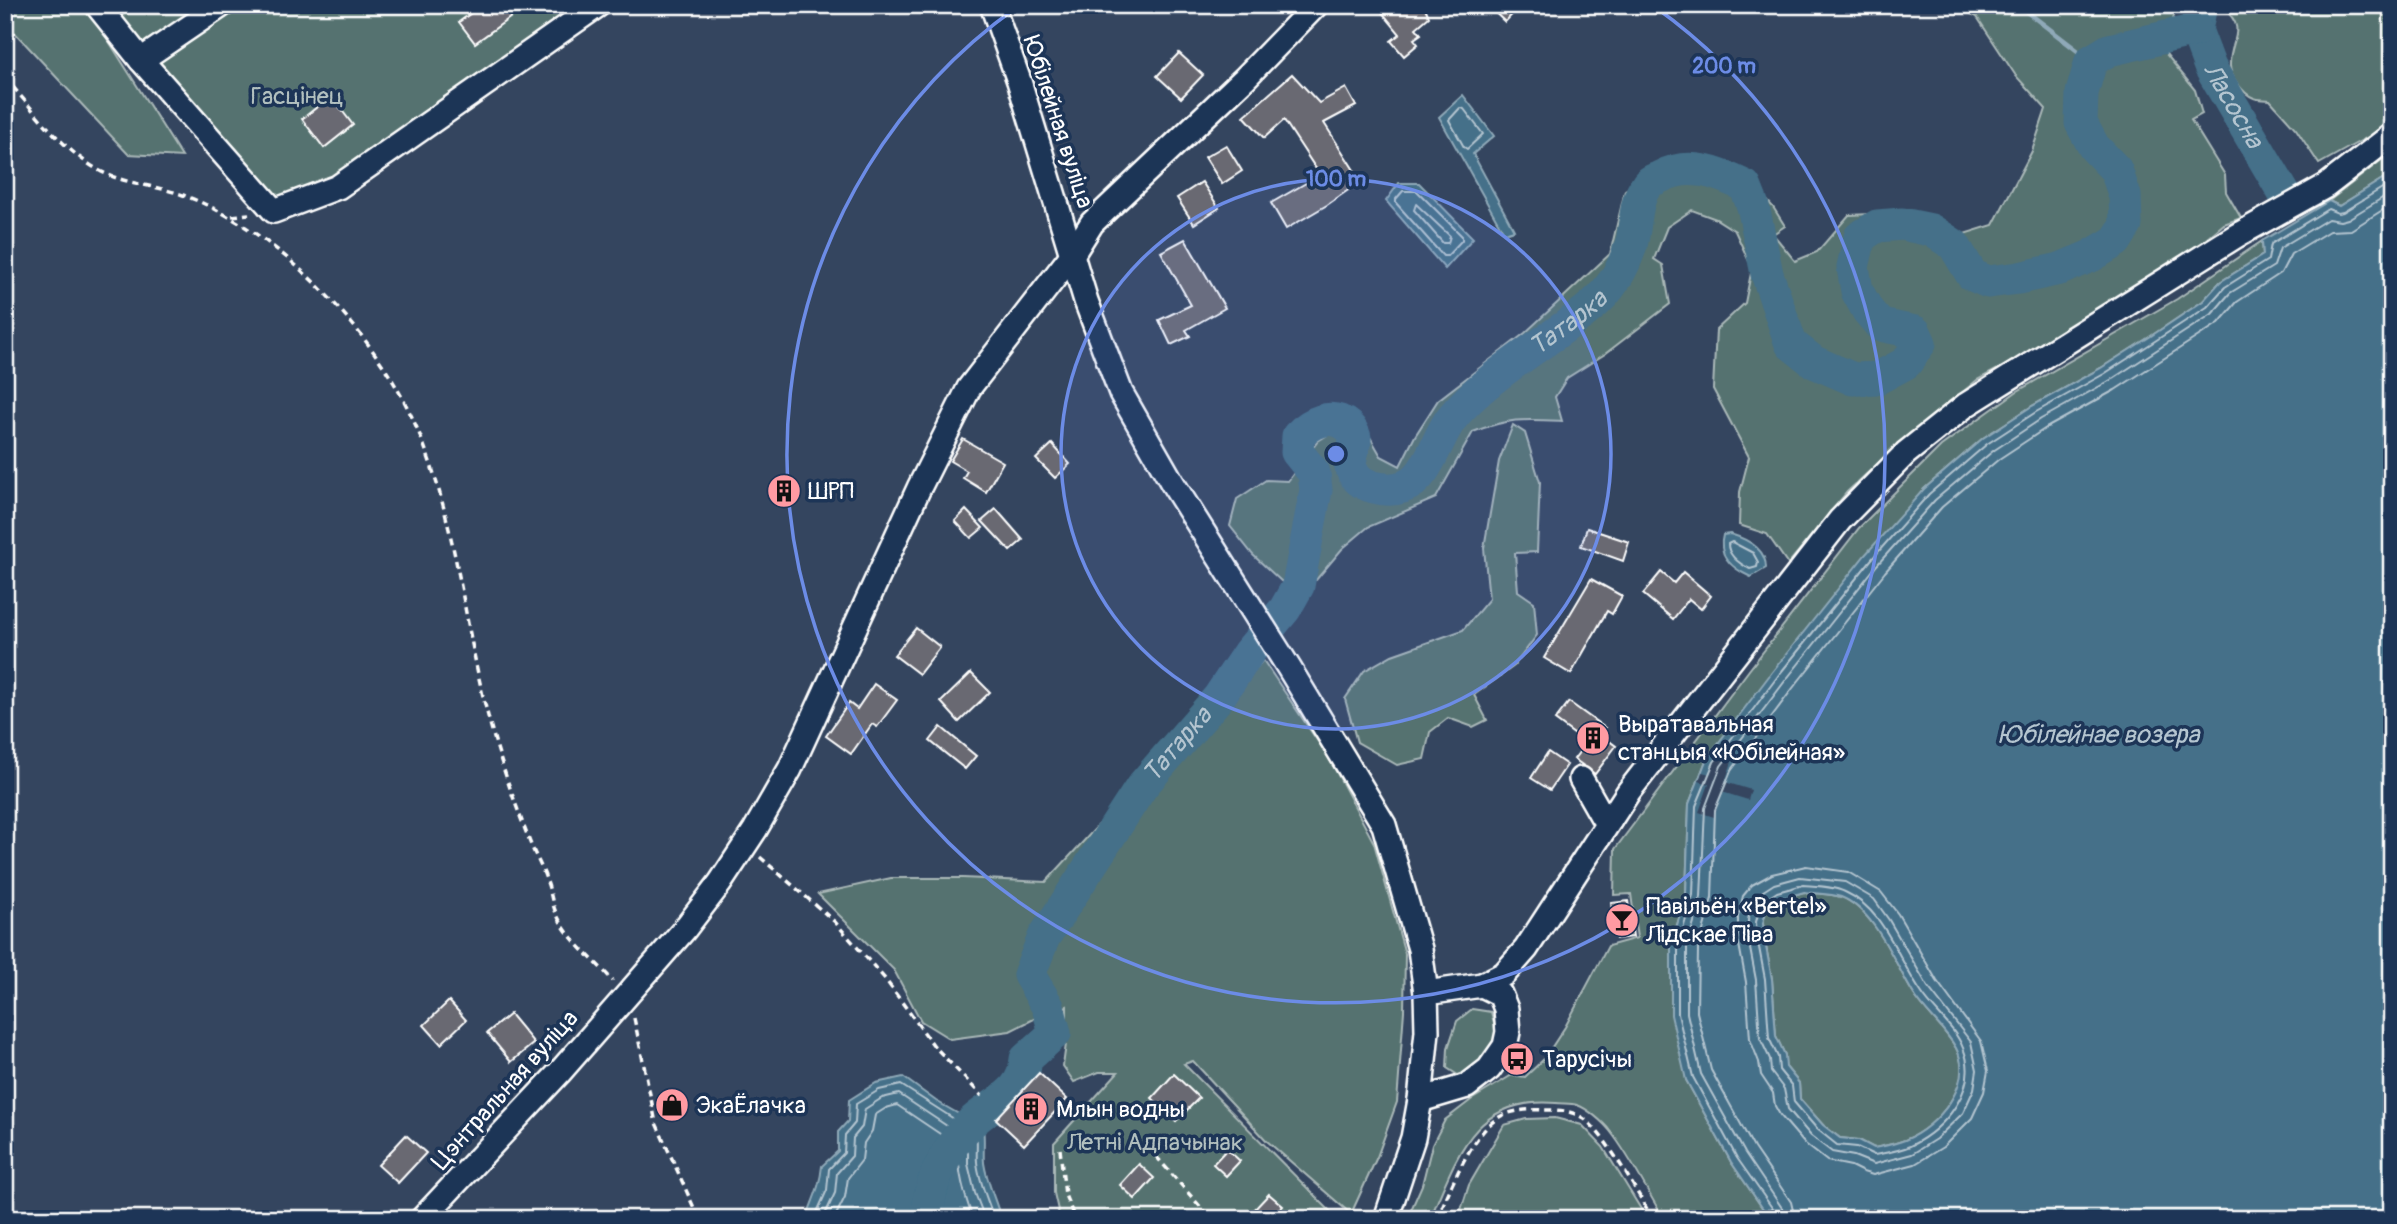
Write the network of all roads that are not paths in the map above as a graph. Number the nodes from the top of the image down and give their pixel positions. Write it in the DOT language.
graph roads {
  1 [pos="97,5"];
  2 [pos="222,5"];
  3 [pos="598,5"];
  4 [pos="992,5"];
  5 [pos="1316,5"];
  6 [pos="141,60"];
  7 [pos="2392,135"];
  8 [pos="1072,255"];
  9 [pos="1581,779"];
  10 [pos="1610,820"];
  11 [pos="1482,985"];
  12 [pos="1426,993"];
  13 [pos="1420,1100"];
  14 [pos="422,1219"];
  15 [pos="1386,1219"];
  1 -- 6 [label="street"];
  2 -- 6 [label="street"];
  3 -- 6 [label="street"];
  4 -- 8 [label="street, Юбілейная вуліца"];
  5 -- 8 [label="street"];
  7 -- 10 [label="street"];
  8 -- 12 [label="street, Юбілейная вуліца"];
  8 -- 14 [label="street, Цэнтральная вуліца"];
  9 -- 10 [label="street"];
  10 -- 11 [label="street"];
  11 -- 12 [label="street"];
  11 -- 13 [label="street"];
  12 -- 13 [label="street, Юбілейная вуліца"];
  13 -- 15 [label="street, Юбілейная вуліца"];
}
